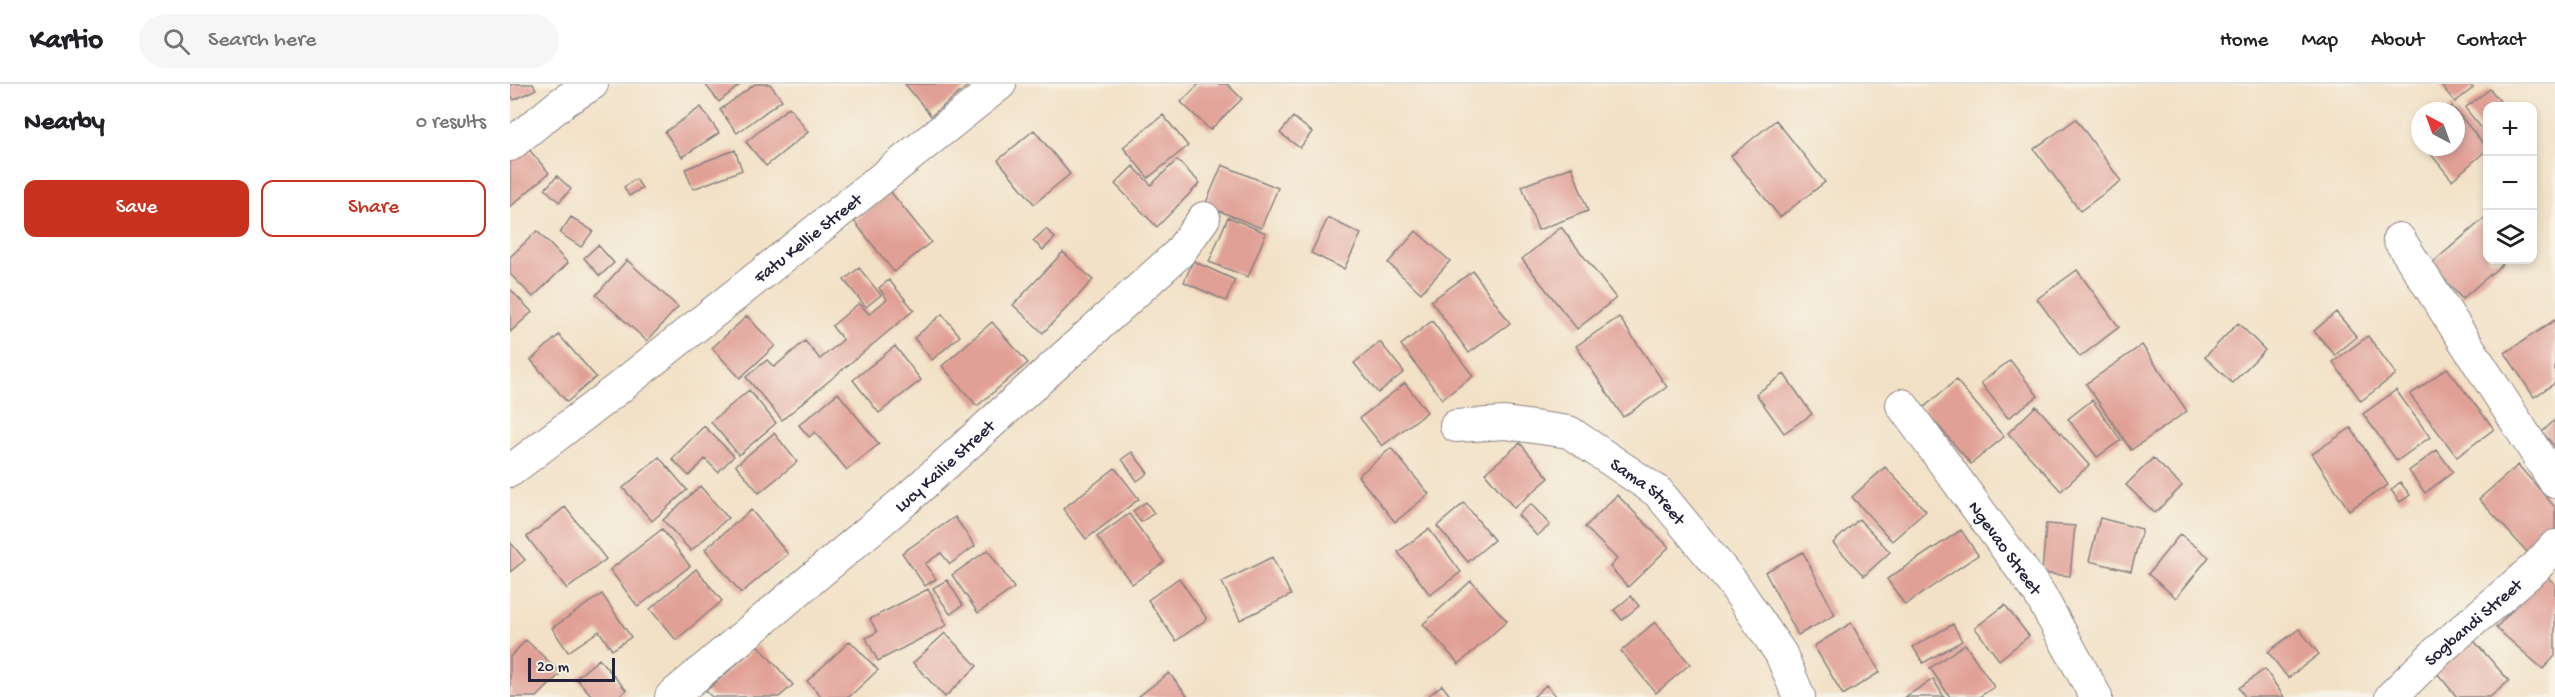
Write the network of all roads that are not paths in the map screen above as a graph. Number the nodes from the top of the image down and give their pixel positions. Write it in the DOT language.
graph roads {
  1 [pos="592,84"];
  2 [pos="1000,84"];
  3 [pos="510,145"];
  4 [pos="1204,218"];
  5 [pos="2399,239"];
  6 [pos="1902,405"];
  7 [pos="1456,426"];
  8 [pos="510,471"];
  9 [pos="2555,482"];
  10 [pos="2555,546"];
  11 [pos="1793,695"];
  12 [pos="671,697"];
  13 [pos="2096,697"];
  14 [pos="2391,697"];
  1 -- 3 [label="street"];
  2 -- 8 [label="street, Fatu Kellie Street"];
  4 -- 12 [label="street, Lucy Kailie Street"];
  5 -- 9 [label="street"];
  6 -- 13 [label="street, Ngevao Street"];
  7 -- 11 [label="street, Sama Street"];
  10 -- 14 [label="street, Sogbandi Street"];
}
